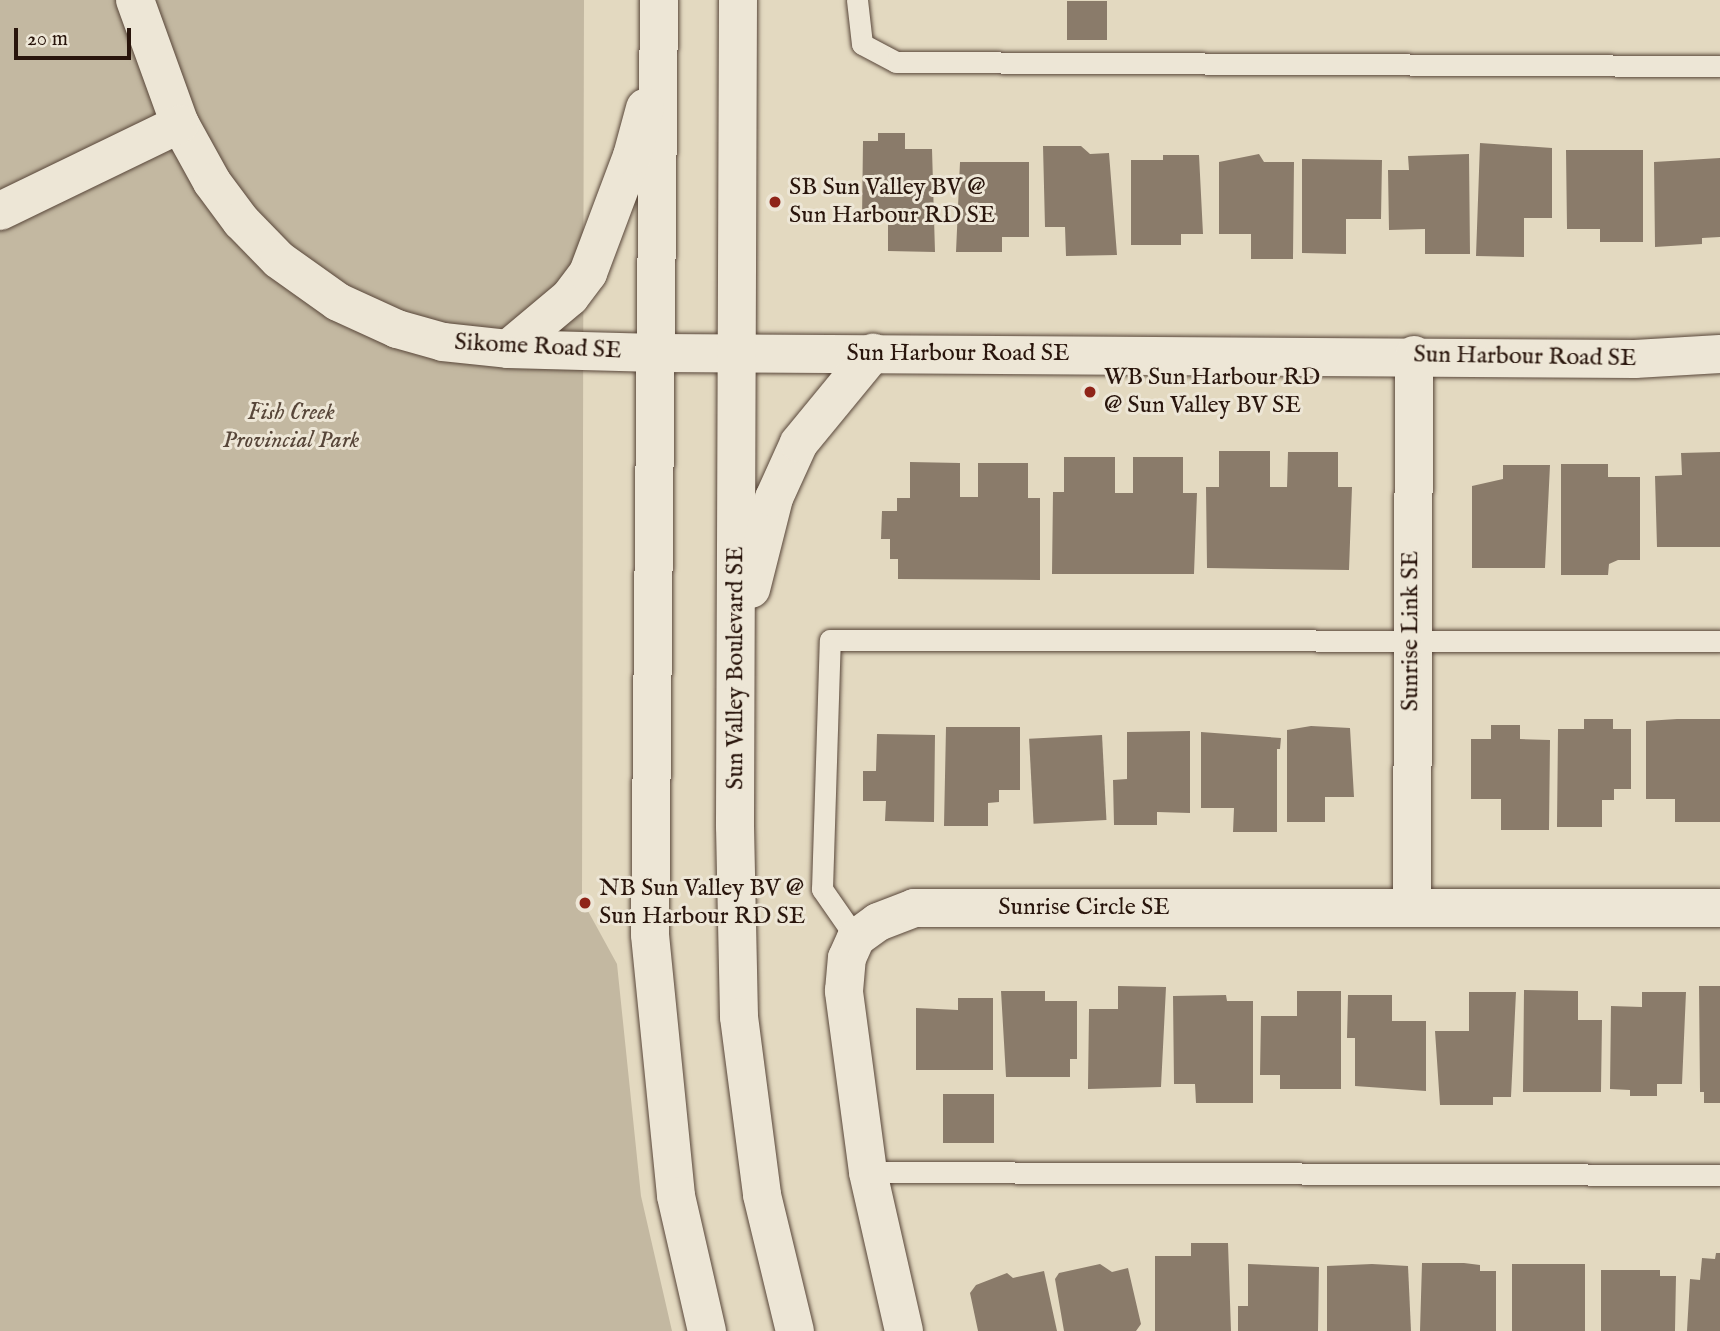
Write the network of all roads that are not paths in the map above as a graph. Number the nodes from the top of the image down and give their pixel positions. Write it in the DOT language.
graph roads {
  1 [pos="135,0"];
  2 [pos="659,0"];
  3 [pos="738,0"];
  4 [pos="857,0"];
  5 [pos="658,55"];
  6 [pos="1720,66"];
  7 [pos="180,124"];
  8 [pos="0,211"];
  9 [pos="508,349"];
  10 [pos="657,353"];
  11 [pos="738,354"];
  12 [pos="873,354"];
  13 [pos="1720,354"];
  14 [pos="1414,355"];
  15 [pos="1720,640"];
  16 [pos="1410,642"];
  17 [pos="736,648"];
  18 [pos="1412,908"];
  19 [pos="1720,908"];
  20 [pos="856,938"];
  21 [pos="869,1172"];
  22 [pos="1720,1175"];
  23 [pos="707,1331"];
  24 [pos="795,1331"];
  25 [pos="904,1331"];
  1 -- 7 [label="street, Sikome Road SE"];
  2 -- 5 [label="street"];
  3 -- 11 [label="street, Sun Valley Boulevard SE"];
  4 -- 6 [label="lane"];
  5 -- 9 [label="street"];
  5 -- 10 [label="street"];
  7 -- 8 [label="street"];
  7 -- 9 [label="street, Sikome Road SE"];
  9 -- 10 [label="street, Sikome Road SE"];
  10 -- 11 [label="street, Sun Harbour Road SE"];
  10 -- 23 [label="street"];
  11 -- 12 [label="street, Sun Harbour Road SE"];
  11 -- 17 [label="street, Sun Valley Boulevard SE"];
  12 -- 14 [label="street, Sun Harbour Road SE"];
  12 -- 17 [label="street"];
  13 -- 14 [label="street, Sun Harbour Road SE"];
  14 -- 16 [label="street, Sunrise Link SE"];
  15 -- 16 [label="lane"];
  16 -- 18 [label="street, Sunrise Link SE"];
  16 -- 20 [label="lane"];
  17 -- 24 [label="street, Sun Valley Boulevard SE"];
  18 -- 19 [label="street, Sunrise Circle SE"];
  18 -- 20 [label="street, Sunrise Circle SE"];
  20 -- 21 [label="street"];
  21 -- 22 [label="lane"];
  21 -- 25 [label="street"];
}
